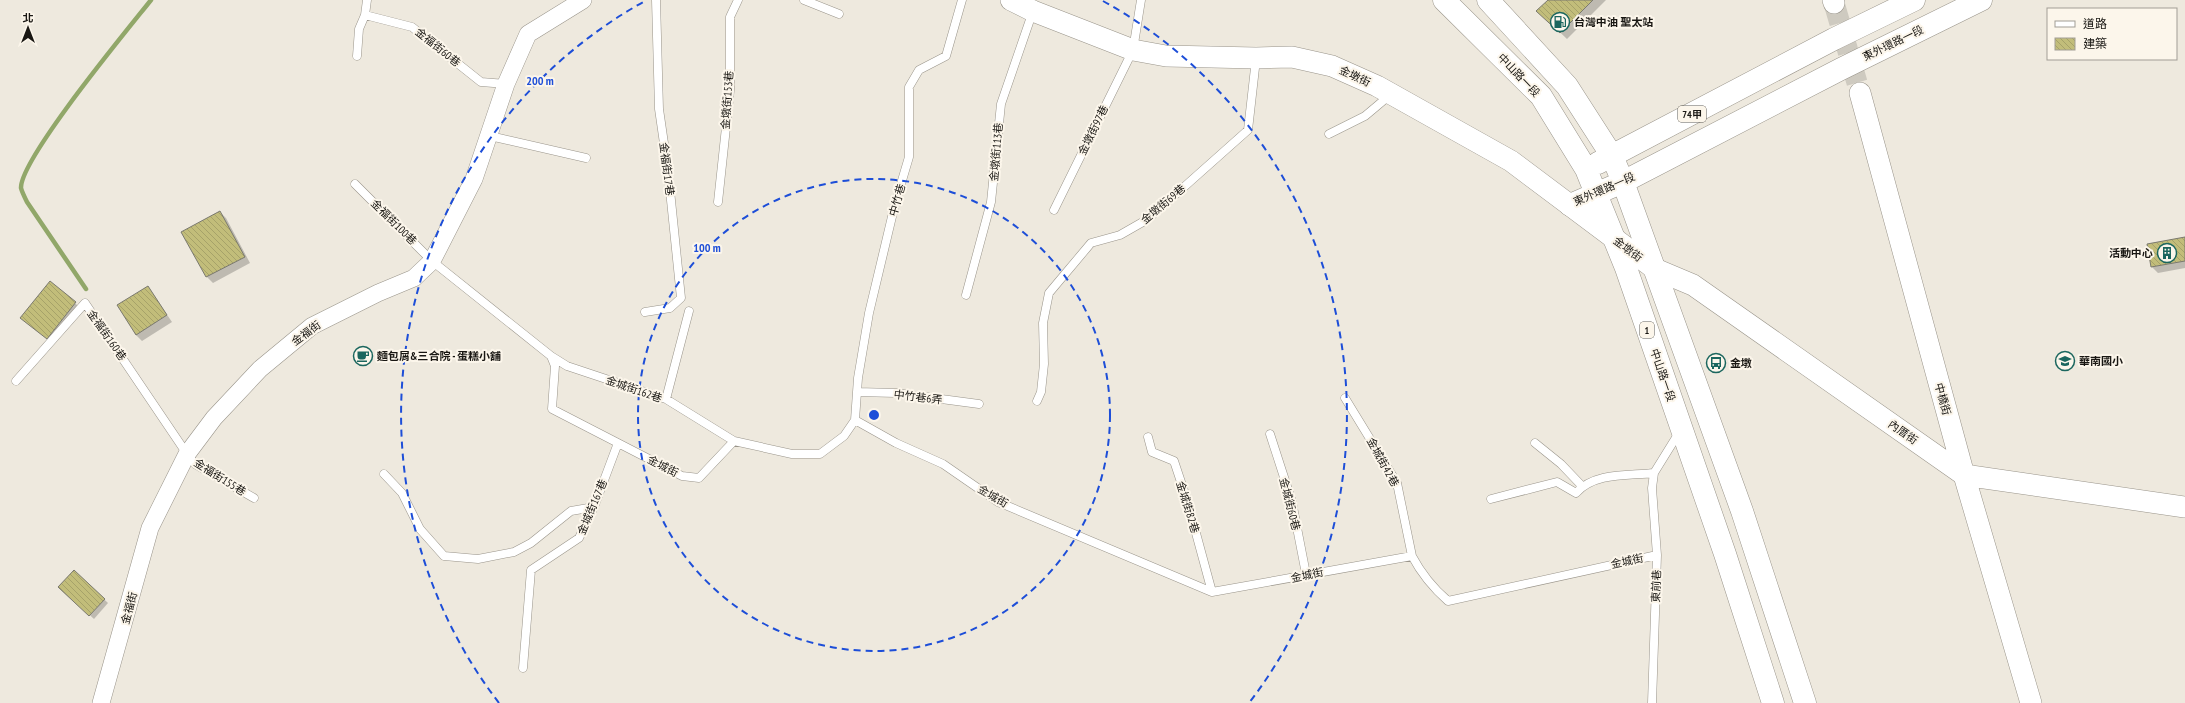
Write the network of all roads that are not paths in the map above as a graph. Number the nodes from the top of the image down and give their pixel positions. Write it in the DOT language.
graph roads {
  1 [pos="367,0"];
  2 [pos="583,0"];
  3 [pos="656,0"];
  4 [pos="738,0"];
  5 [pos="804,0"];
  6 [pos="962,0"];
  7 [pos="1011,0"];
  8 [pos="1141,0"];
  9 [pos="1444,0"];
  10 [pos="1488,0"];
  11 [pos="1914,0"];
  12 [pos="1981,0"];
  13 [pos="1033,11"];
  14 [pos="839,14"];
  15 [pos="365,15"];
  16 [pos="1133,50"];
  17 [pos="356,56"];
  18 [pos="1256,58"];
  19 [pos="506,84"];
  20 [pos="1860,93"];
  21 [pos="1390,94"];
  22 [pos="1329,134"];
  23 [pos="490,136"];
  24 [pos="1612,156"];
  25 [pos="586,158"];
  26 [pos="1586,169"];
  27 [pos="1623,182"];
  28 [pos="355,184"];
  29 [pos="1596,193"];
  30 [pos="718,202"];
  31 [pos="1570,205"];
  32 [pos="1054,210"];
  33 [pos="1614,238"];
  34 [pos="432,261"];
  35 [pos="1655,269"];
  36 [pos="966,295"];
  37 [pos="689,311"];
  38 [pos="644,312"];
  39 [pos="551,356"];
  40 [pos="16,381"];
  41 [pos="858,392"];
  42 [pos="1345,398"];
  43 [pos="666,399"];
  44 [pos="1037,401"];
  45 [pos="979,404"];
  46 [pos="855,420"];
  47 [pos="1681,429"];
  48 [pos="1270,434"];
  49 [pos="1148,437"];
  50 [pos="734,441"];
  51 [pos="618,443"];
  52 [pos="1535,443"];
  53 [pos="187,454"];
  54 [pos="384,474"];
  55 [pos="1654,474"];
  56 [pos="1964,475"];
  57 [pos="1582,486"];
  58 [pos="254,498"];
  59 [pos="1491,499"];
  60 [pos="594,507"];
  61 [pos="2185,507"];
  62 [pos="1657,555"];
  63 [pos="1412,556"];
  64 [pos="1306,574"];
  65 [pos="1212,592"];
  66 [pos="523,668"];
  67 [pos="101,703"];
  68 [pos="1652,703"];
  69 [pos="1773,703"];
  70 [pos="1805,703"];
  71 [pos="2031,703"];
  1 -- 15 [label="lane"];
  2 -- 19 [label="street, 金福街"];
  3 -- 38 [label="lane, 金福街17巷"];
  4 -- 30 [label="lane, 金墩街153巷"];
  5 -- 14 [label="lane"];
  6 -- 41 [label="lane, 中竹巷"];
  7 -- 13 [label="street, 金墩街"];
  8 -- 16 [label="lane, 金墩街97巷"];
  9 -- 26 [label="main road, 中山路一段 / 1"];
  10 -- 24 [label="main road"];
  11 -- 24 [label="main road, 74甲"];
  12 -- 27 [label="main road, 東外環路一段 / 74甲"];
  13 -- 16 [label="street, 金墩街"];
  13 -- 36 [label="lane, 金墩街113巷"];
  15 -- 17 [label="lane"];
  15 -- 19 [label="lane, 金福街60巷"];
  16 -- 18 [label="street, 金墩街"];
  16 -- 32 [label="lane, 金墩街97巷"];
  18 -- 21 [label="street, 金墩街"];
  18 -- 44 [label="lane, 金墩街69巷"];
  19 -- 23 [label="street, 金福街"];
  20 -- 56 [label="street, 中橋街"];
  21 -- 22 [label="lane"];
  21 -- 31 [label="street, 金墩街"];
  23 -- 25 [label="lane"];
  23 -- 34 [label="street, 金福街"];
  24 -- 26 [label="main road, 74甲"];
  24 -- 27 [label="main road"];
  26 -- 29 [label="main road, 中山路一段 / 1"];
  26 -- 31 [label="main road, 東外環路一段"];
  27 -- 29 [label="main road, 東外環路一段 / 74甲"];
  27 -- 35 [label="main road"];
  28 -- 34 [label="lane, 金福街100巷"];
  29 -- 31 [label="main road, 東外環路一段 / 74甲"];
  29 -- 33 [label="main road, 中山路一段 / 1"];
  31 -- 33 [label="street, 金墩街"];
  33 -- 35 [label="street, 金墩街"];
  33 -- 47 [label="main road, 中山路一段 / 1"];
  34 -- 39 [label="lane"];
  34 -- 53 [label="street, 金福街"];
  35 -- 56 [label="street, 內厝街"];
  35 -- 70 [label="main road"];
  37 -- 43 [label="lane"];
  39 -- 43 [label="lane, 金城街162巷"];
  39 -- 51 [label="lane, 金城街"];
  40 -- 53 [label="lane, 金福街160巷"];
  41 -- 45 [label="lane, 中竹巷6弄"];
  41 -- 46 [label="lane, 中竹巷"];
  42 -- 63 [label="lane, 金城街42巷"];
  43 -- 50 [label="lane, 金城街162巷"];
  46 -- 50 [label="lane"];
  46 -- 65 [label="lane, 金城街"];
  47 -- 55 [label="lane, 東前巷"];
  47 -- 69 [label="main road, 中山路一段 / 1"];
  48 -- 64 [label="lane, 金城街60巷"];
  49 -- 65 [label="lane, 金城街82巷"];
  50 -- 51 [label="lane, 金城街"];
  51 -- 60 [label="lane, 金城街167巷"];
  52 -- 57 [label="lane"];
  53 -- 58 [label="lane, 金福街155巷"];
  53 -- 67 [label="street, 金福街"];
  54 -- 60 [label="lane"];
  55 -- 57 [label="lane"];
  55 -- 62 [label="lane, 東前巷"];
  56 -- 61 [label="street, 內厝街"];
  56 -- 71 [label="street, 中橋街"];
  57 -- 59 [label="lane"];
  60 -- 66 [label="lane, 金城街167巷"];
  62 -- 63 [label="lane, 金城街"];
  62 -- 68 [label="lane, 東前巷"];
  63 -- 64 [label="lane, 金城街"];
  64 -- 65 [label="lane, 金城街"];
}
